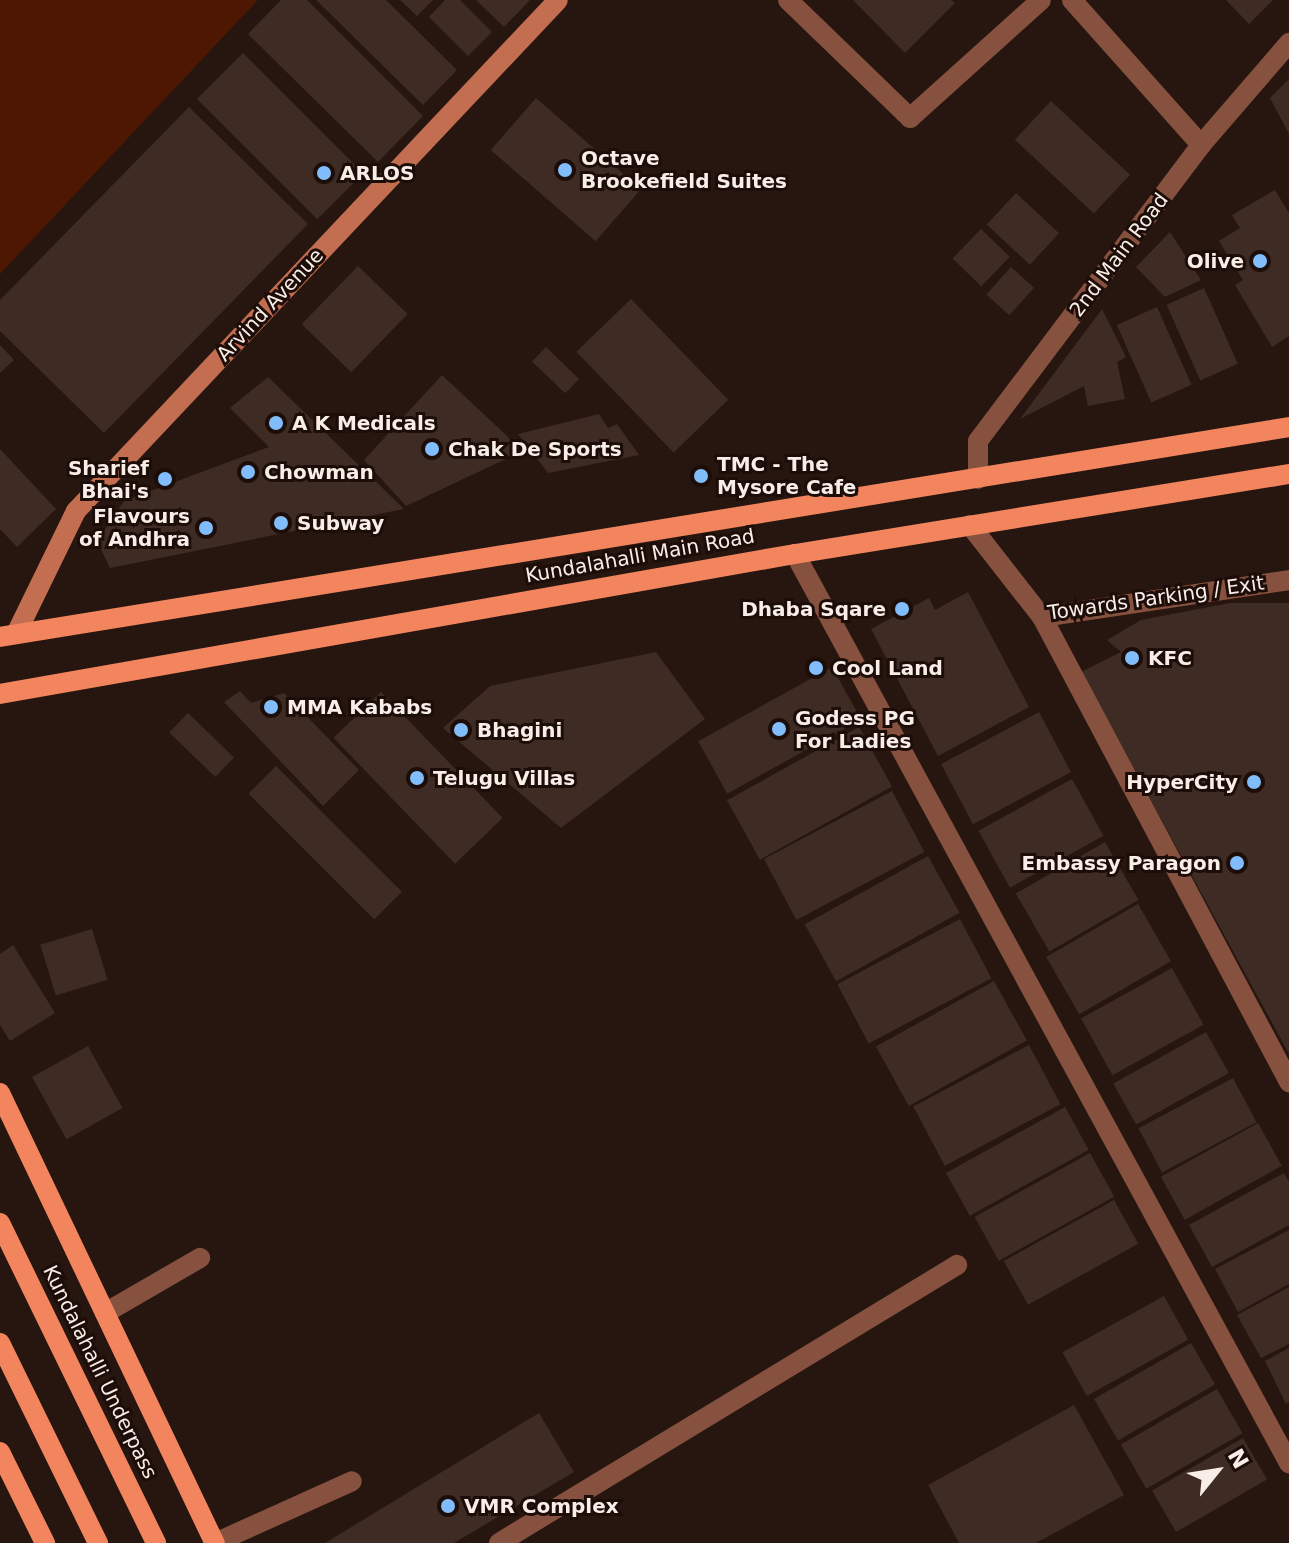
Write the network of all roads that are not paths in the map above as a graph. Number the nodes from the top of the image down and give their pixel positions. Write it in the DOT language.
graph roads {
  1 [pos="558,0"];
  2 [pos="788,0"];
  3 [pos="1041,0"];
  4 [pos="1072,0"];
  5 [pos="1289,43"];
  6 [pos="1201,145"];
  7 [pos="1289,427"];
  8 [pos="1289,474"];
  9 [pos="978,479"];
  10 [pos="970,525"];
  11 [pos="795,554"];
  12 [pos="1289,580"];
  13 [pos="1042,617"];
  14 [pos="8,636"];
  15 [pos="0,694"];
  16 [pos="1289,1082"];
  17 [pos="0,1093"];
  18 [pos="0,1223"];
  19 [pos="200,1258"];
  20 [pos="957,1265"];
  21 [pos="105,1313"];
  22 [pos="0,1343"];
  23 [pos="0,1452"];
  24 [pos="1289,1463"];
  25 [pos="352,1481"];
  26 [pos="45,1543"];
  27 [pos="98,1543"];
  28 [pos="156,1543"];
  29 [pos="215,1543"];
  30 [pos="499,1543"];
  1 -- 14 [label="street, Arvind Avenue"];
  2 -- 3 [label="street"];
  4 -- 6 [label="street"];
  5 -- 6 [label="street, 2nd Main Road"];
  6 -- 9 [label="street, 2nd Main Road"];
  7 -- 9 [label="main road, Kundalahalli Main Road"];
  8 -- 10 [label="main road, Kundalahalli Main Road"];
  9 -- 14 [label="main road, Kundalahalli Main Road"];
  10 -- 11 [label="main road, Kundalahalli Main Road"];
  10 -- 13 [label="street, Towards Parking / Exit"];
  11 -- 15 [label="main road, Kundalahalli Main Road"];
  11 -- 24 [label="street"];
  12 -- 13 [label="street, Towards Parking / Exit"];
  13 -- 16 [label="street"];
  17 -- 21 [label="main road"];
  18 -- 28 [label="main road, Kundalahalli Underpass"];
  19 -- 21 [label="street"];
  20 -- 30 [label="street"];
  21 -- 29 [label="main road"];
  22 -- 27 [label="main road"];
  23 -- 26 [label="main road"];
  25 -- 29 [label="street"];
}
